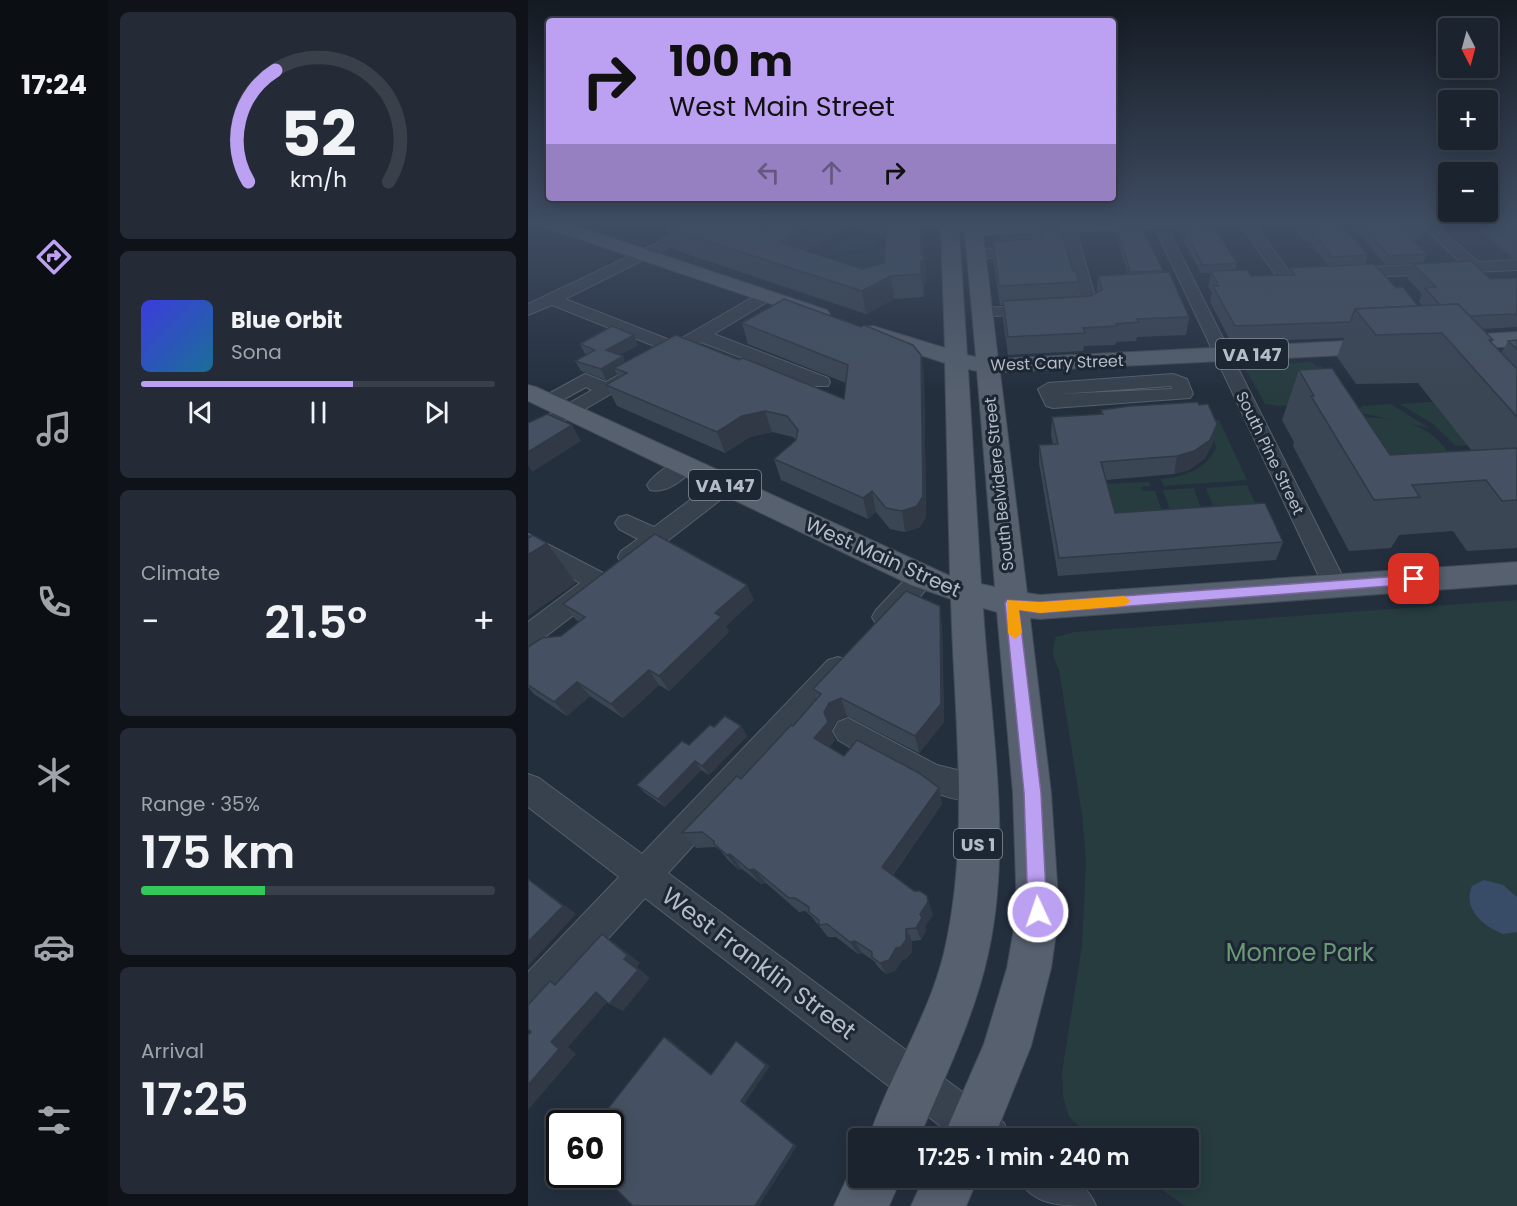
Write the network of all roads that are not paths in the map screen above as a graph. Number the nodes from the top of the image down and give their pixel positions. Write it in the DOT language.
graph roads {
  1 [pos="594,278"];
  2 [pos="713,278"];
  3 [pos="953,278"];
  4 [pos="977,278"];
  5 [pos="1087,278"];
  6 [pos="1185,278"];
  7 [pos="1387,278"];
  8 [pos="1209,280"];
  9 [pos="1187,282"];
  10 [pos="1165,284"];
  11 [pos="1395,287"];
  12 [pos="766,296"];
  13 [pos="551,299"];
  14 [pos="528,310"];
  15 [pos="981,313"];
  16 [pos="838,320"];
  17 [pos="859,327"];
  18 [pos="700,335"];
  19 [pos="1517,339"];
  20 [pos="1442,344"];
  21 [pos="1408,345"];
  22 [pos="676,349"];
  23 [pos="629,354"];
  24 [pos="1222,356"];
  25 [pos="957,360"];
  26 [pos="1116,361"];
  27 [pos="652,363"];
  28 [pos="986,366"];
  29 [pos="821,382"];
  30 [pos="1123,383"];
  31 [pos="549,402"];
  32 [pos="528,436"];
  33 [pos="684,466"];
  34 [pos="725,484"];
  35 [pos="658,485"];
  36 [pos="627,523"];
  37 [pos="655,538"];
  38 [pos="528,542"];
  39 [pos="1517,573"];
  40 [pos="922,578"];
  41 [pos="598,582"];
  42 [pos="1335,585"];
  43 [pos="966,594"];
  44 [pos="1012,603"];
  45 [pos="528,636"];
  46 [pos="848,731"];
  47 [pos="528,788"];
  48 [pos="978,788"];
  49 [pos="642,875"];
  50 [pos="528,999"];
  51 [pos="918,1085"];
  52 [pos="899,1128"];
  53 [pos="969,1128"];
  54 [pos="979,1128"];
  55 [pos="870,1188"];
  56 [pos="947,1188"];
  57 [pos="1052,1188"];
  58 [pos="861,1206"];
  59 [pos="938,1206"];
  60 [pos="1074,1206"];
  1 -- 13 [label="street"];
  2 -- 12 [label="main road"];
  3 -- 25 [label="main road, South Belvidere Street / US 1"];
  4 -- 15 [label="main road, South Belvidere Street"];
  5 -- 15 [label="street"];
  6 -- 9 [label="street, South Pine Street"];
  7 -- 11 [label="street"];
  8 -- 9 [label="street"];
  9 -- 10 [label="street"];
  9 -- 24 [label="street, South Pine Street"];
  12 -- 16 [label="main road"];
  12 -- 18 [label="street"];
  13 -- 14 [label="street"];
  13 -- 22 [label="street"];
  15 -- 28 [label="main road, South Belvidere Street"];
  17 -- 25 [label="main road, West Cary Street / VA 147"];
  18 -- 22 [label="street"];
  18 -- 29 [label="street"];
  19 -- 20 [label="main road"];
  21 -- 24 [label="main road, West Cary Street / VA 147"];
  22 -- 27 [label="street"];
  23 -- 27 [label="street"];
  24 -- 26 [label="main road, West Cary Street / VA 147"];
  24 -- 42 [label="street, South Pine Street"];
  25 -- 28 [label="main road, West Cary Street / VA 147"];
  25 -- 43 [label="main road, South Belvidere Street / US 1"];
  26 -- 28 [label="main road, West Cary Street / VA 147"];
  26 -- 30 [label="street"];
  27 -- 31 [label="street"];
  28 -- 44 [label="main road, South Belvidere Street"];
  30 -- 30 [label="street"];
  31 -- 32 [label="street"];
  31 -- 33 [label="main road, West Main Street / VA 147"];
  33 -- 34 [label="main road, West Main Street / VA 147"];
  33 -- 35 [label="street"];
  34 -- 37 [label="street"];
  34 -- 40 [label="main road, West Main Street / VA 147"];
  36 -- 37 [label="street"];
  37 -- 41 [label="street"];
  38 -- 41 [label="street"];
  39 -- 42 [label="main road, West Main Street / VA 147"];
  40 -- 43 [label="main road, West Main Street / VA 147"];
  40 -- 49 [label="street"];
  41 -- 45 [label="street"];
  42 -- 44 [label="main road, West Main Street / VA 147"];
  43 -- 44 [label="main road, West Main Street / VA 147"];
  43 -- 48 [label="main road, US 1"];
  44 -- 54 [label="main road, South Belvidere Street"];
  46 -- 48 [label="street"];
  47 -- 49 [label="street, West Franklin Street"];
  48 -- 51 [label="main road, US 1"];
  49 -- 50 [label="street"];
  49 -- 51 [label="street, West Franklin Street"];
  51 -- 52 [label="main road, US 1"];
  51 -- 53 [label="street, West Franklin Street"];
  55 -- 58 [label="main road"];
  56 -- 59 [label="main road"];
  57 -- 60 [label="street"];
}
